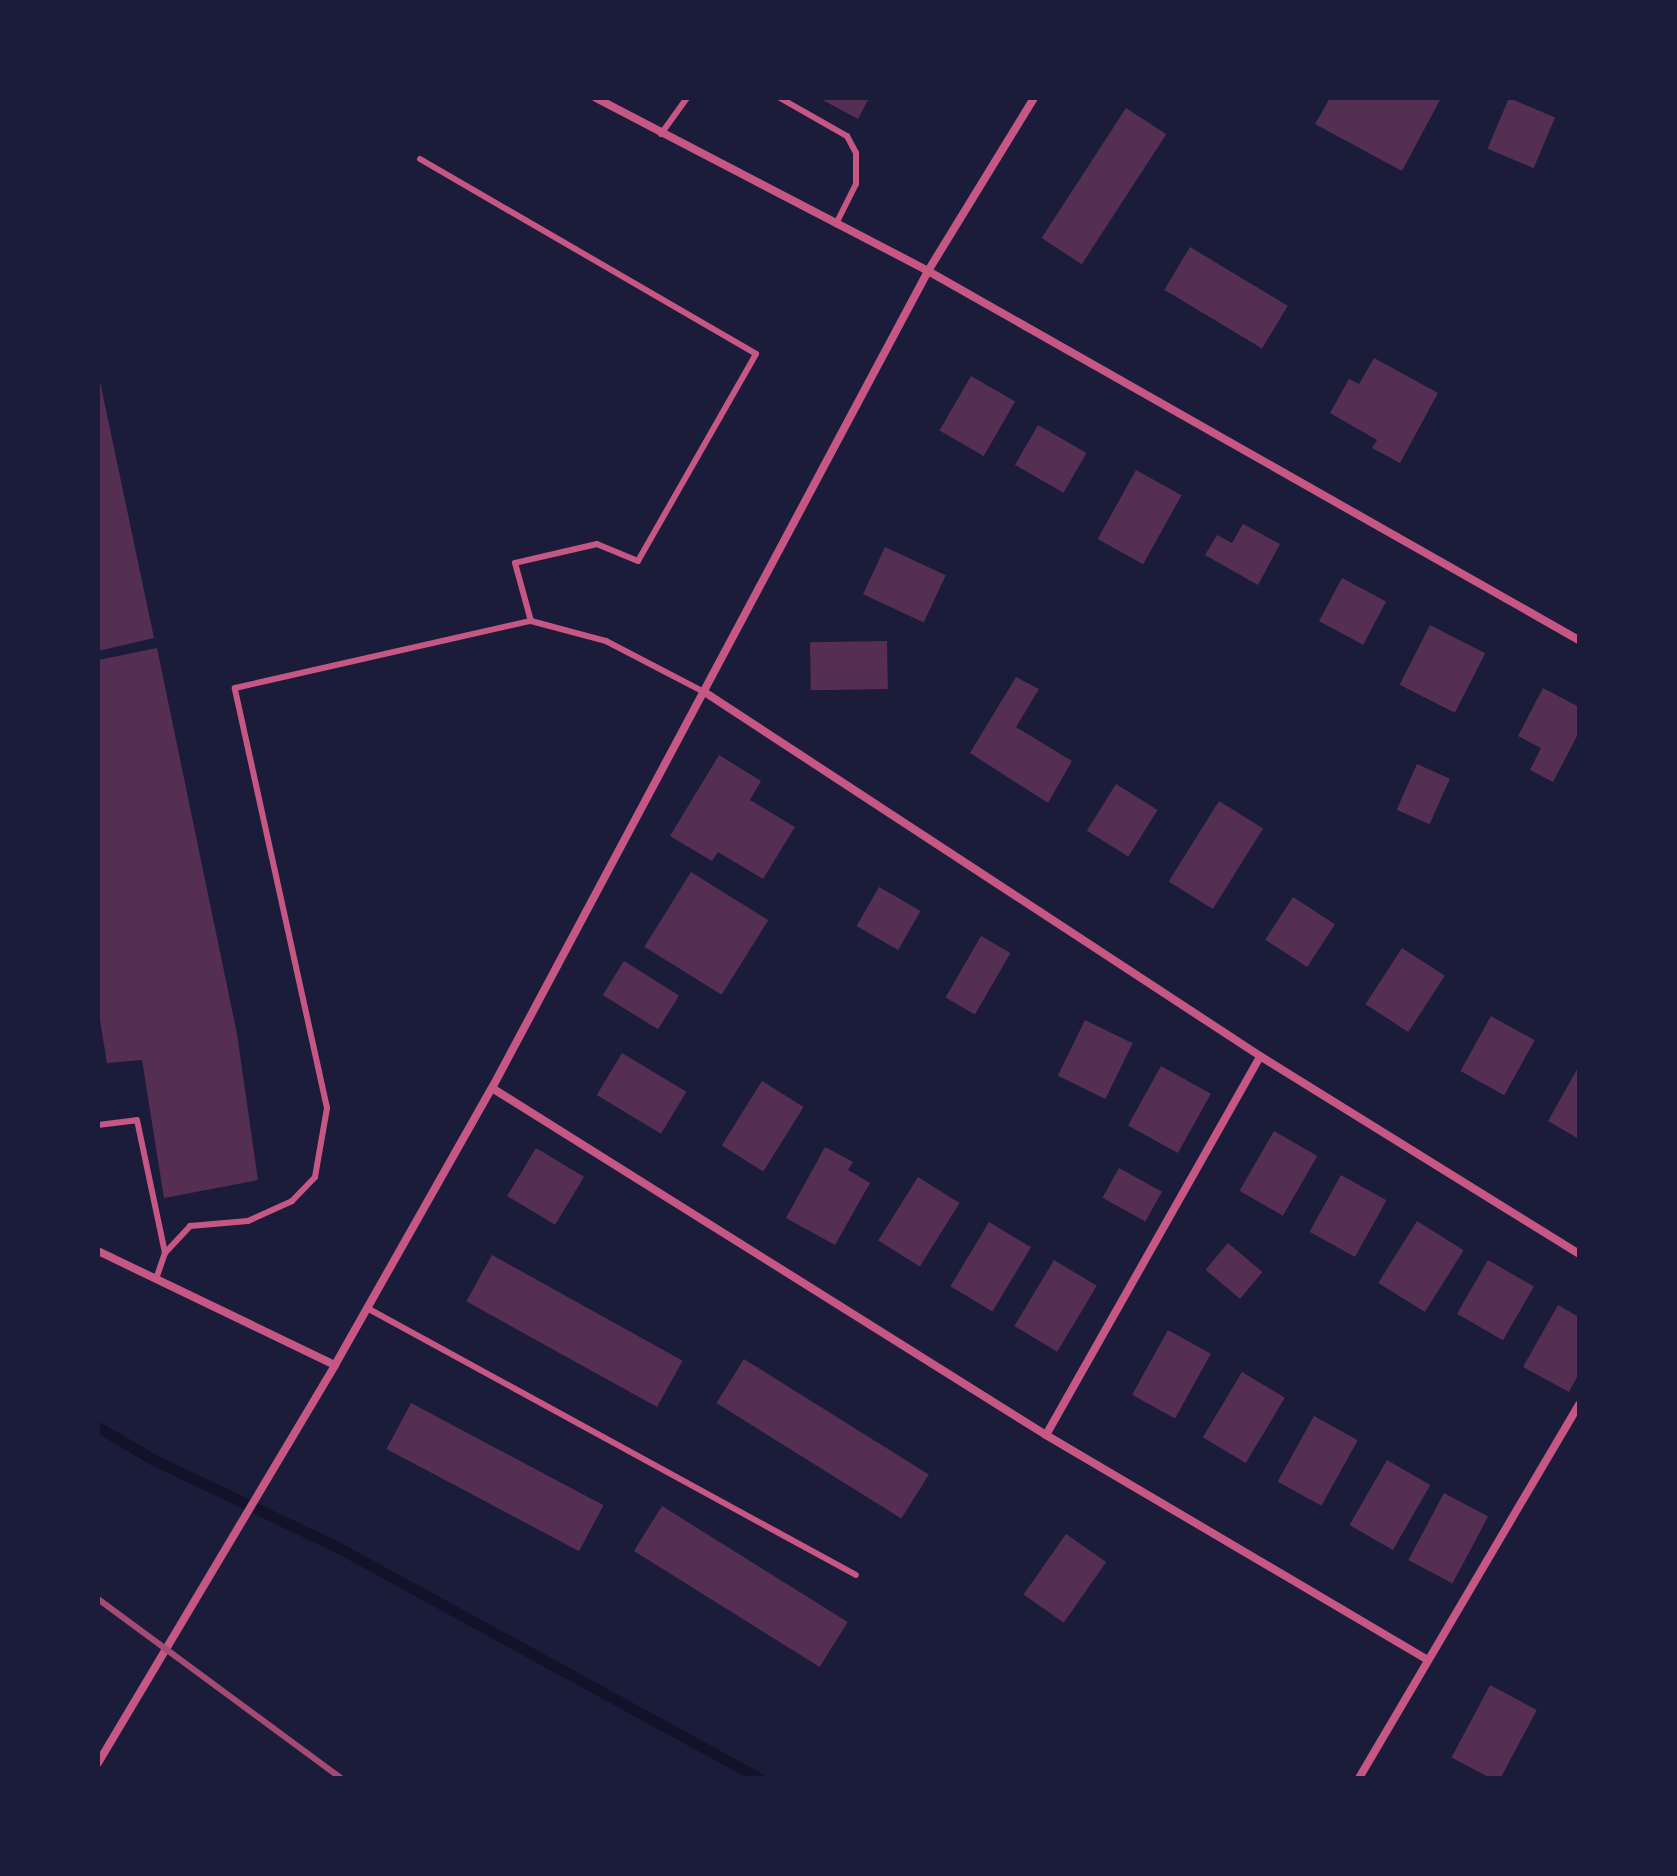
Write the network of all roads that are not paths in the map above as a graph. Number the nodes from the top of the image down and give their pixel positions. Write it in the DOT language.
graph roads {
  1 [pos="596,98"];
  2 [pos="687,98"];
  3 [pos="780,98"];
  4 [pos="1034,98"];
  5 [pos="661,134"];
  6 [pos="420,159"];
  7 [pos="836,224"];
  8 [pos="928,271"];
  9 [pos="531,621"];
  10 [pos="1579,640"];
  11 [pos="706,693"];
  12 [pos="1260,1056"];
  13 [pos="492,1088"];
  14 [pos="98,1125"];
  15 [pos="98,1251"];
  16 [pos="165,1253"];
  17 [pos="1579,1254"];
  18 [pos="156,1279"];
  19 [pos="367,1308"];
  20 [pos="335,1365"];
  21 [pos="1579,1405"];
  22 [pos="1046,1435"];
  23 [pos="856,1575"];
  24 [pos="1427,1659"];
  25 [pos="98,1763"];
  26 [pos="1359,1778"];
  1 -- 5 [label="street"];
  2 -- 5 [label="lane"];
  3 -- 7 [label="lane"];
  4 -- 8 [label="street"];
  5 -- 7 [label="street"];
  6 -- 9 [label="lane"];
  7 -- 8 [label="street"];
  8 -- 10 [label="street"];
  8 -- 11 [label="street"];
  9 -- 11 [label="lane"];
  9 -- 16 [label="lane"];
  11 -- 12 [label="street"];
  11 -- 13 [label="street"];
  12 -- 17 [label="street"];
  12 -- 22 [label="street"];
  13 -- 19 [label="street"];
  13 -- 22 [label="street"];
  14 -- 16 [label="lane"];
  15 -- 18 [label="street"];
  16 -- 18 [label="lane"];
  18 -- 20 [label="street"];
  19 -- 20 [label="street"];
  19 -- 23 [label="lane"];
  20 -- 25 [label="street"];
  21 -- 24 [label="street"];
  22 -- 24 [label="street"];
  24 -- 26 [label="street"];
}
